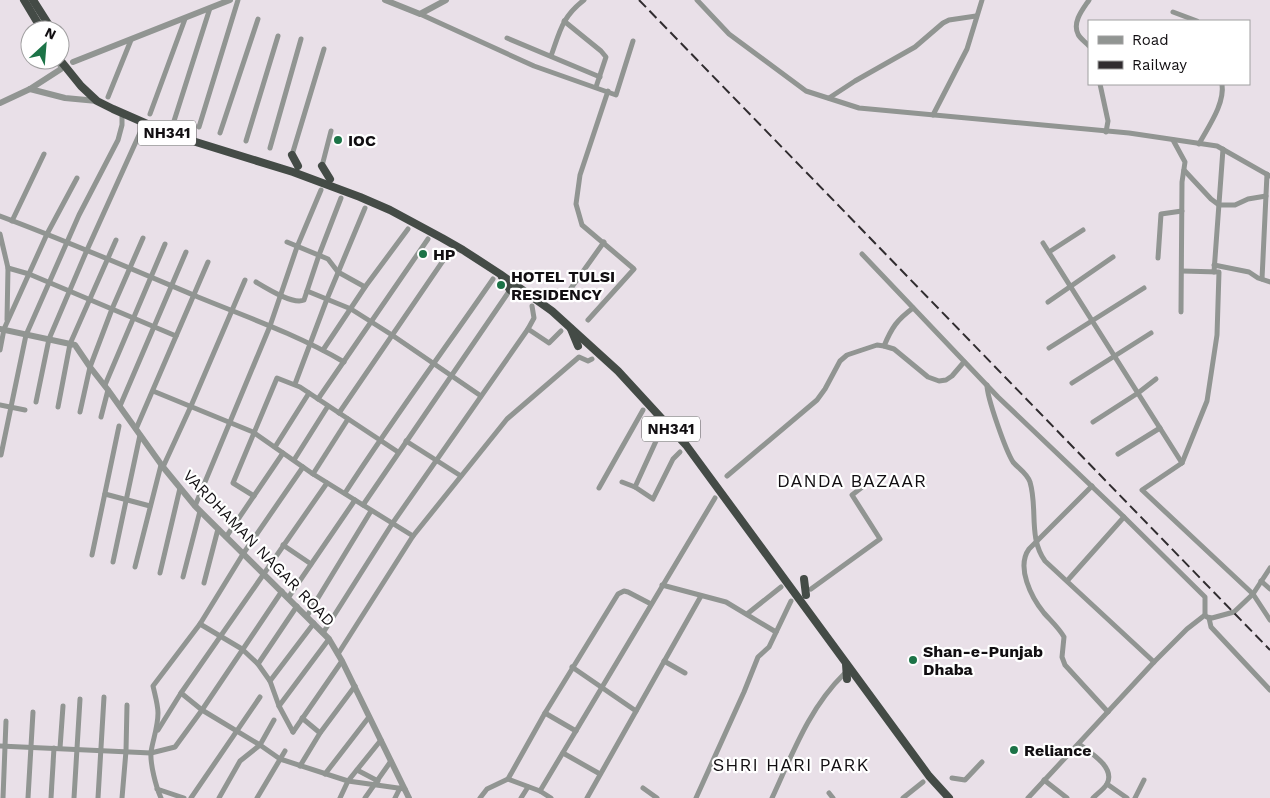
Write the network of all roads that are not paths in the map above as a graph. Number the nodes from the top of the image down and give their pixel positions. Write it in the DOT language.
graph roads {
  1 [pos="230,0"];
  2 [pos="238,0"];
  3 [pos="385,0"];
  4 [pos="446,0"];
  5 [pos="584,0"];
  6 [pos="697,0"];
  7 [pos="982,0"];
  8 [pos="1089,0"];
  9 [pos="30,3"];
  10 [pos="210,8"];
  11 [pos="1173,12"];
  12 [pos="420,14"];
  13 [pos="976,16"];
  14 [pos="185,19"];
  15 [pos="258,19"];
  16 [pos="38,20"];
  17 [pos="44,20"];
  18 [pos="1195,20"];
  19 [pos="564,21"];
  20 [pos="278,36"];
  21 [pos="507,38"];
  22 [pos="301,39"];
  23 [pos="131,40"];
  24 [pos="633,42"];
  25 [pos="1088,45"];
  26 [pos="324,49"];
  27 [pos="551,56"];
  28 [pos="73,62"];
  29 [pos="59,70"];
  30 [pos="68,70"];
  31 [pos="600,77"];
  32 [pos="1100,85"];
  33 [pos="1222,85"];
  34 [pos="596,87"];
  35 [pos="30,89"];
  36 [pos="608,92"];
  37 [pos="108,96"];
  38 [pos="829,98"];
  39 [pos="97,101"];
  40 [pos="0,102"];
  41 [pos="122,113"];
  42 [pos="150,114"];
  43 [pos="933,115"];
  44 [pos="174,121"];
  45 [pos="144,124"];
  46 [pos="199,127"];
  47 [pos="331,131"];
  48 [pos="1106,132"];
  49 [pos="220,133"];
  50 [pos="1173,140"];
  51 [pos="246,141"];
  52 [pos="1199,144"];
  53 [pos="270,148"];
  54 [pos="1223,149"];
  55 [pos="44,154"];
  56 [pos="292,155"];
  57 [pos="322,166"];
  58 [pos="296,169"];
  59 [pos="1184,170"];
  60 [pos="1269,175"];
  61 [pos="77,178"];
  62 [pos="330,178"];
  63 [pos="321,190"];
  64 [pos="1266,196"];
  65 [pos="342,198"];
  66 [pos="1219,205"];
  67 [pos="365,208"];
  68 [pos="1182,211"];
  69 [pos="0,216"];
  70 [pos="12,221"];
  71 [pos="408,229"];
  72 [pos="1083,230"];
  73 [pos="0,234"];
  74 [pos="47,234"];
  75 [pos="142,238"];
  76 [pos="428,239"];
  77 [pos="116,240"];
  78 [pos="287,242"];
  79 [pos="604,242"];
  80 [pos="66,243"];
  81 [pos="1043,243"];
  82 [pos="165,244"];
  83 [pos="297,247"];
  84 [pos="87,250"];
  85 [pos="186,252"];
  86 [pos="449,252"];
  87 [pos="1049,252"];
  88 [pos="862,254"];
  89 [pos="319,256"];
  90 [pos="1113,257"];
  91 [pos="1158,258"];
  92 [pos="108,259"];
  93 [pos="208,262"];
  94 [pos="1214,265"];
  95 [pos="8,268"];
  96 [pos="129,268"];
  97 [pos="1182,271"];
  98 [pos="338,272"];
  99 [pos="1214,272"];
  100 [pos="29,274"];
  101 [pos="500,274"];
  102 [pos="151,277"];
  103 [pos="493,278"];
  104 [pos="1262,279"];
  105 [pos="245,280"];
  106 [pos="256,282"];
  107 [pos="1270,282"];
  108 [pos="50,284"];
  109 [pos="172,286"];
  110 [pos="1070,286"];
  111 [pos="365,287"];
  112 [pos="1144,288"];
  113 [pos="510,290"];
  114 [pos="70,291"];
  115 [pos="307,291"];
  116 [pos="193,295"];
  117 [pos="281,295"];
  118 [pos="564,298"];
  119 [pos="327,299"];
  120 [pos="90,300"];
  121 [pos="1048,302"];
  122 [pos="532,306"];
  123 [pos="913,308"];
  124 [pos="112,309"];
  125 [pos="350,309"];
  126 [pos="232,310"];
  127 [pos="1182,312"];
  128 [pos="133,318"];
  129 [pos="588,320"];
  130 [pos="370,321"];
  131 [pos="1092,321"];
  132 [pos="270,326"];
  133 [pos="4,327"];
  134 [pos="155,327"];
  135 [pos="570,327"];
  136 [pos="528,329"];
  137 [pos="561,331"];
  138 [pos="1151,333"];
  139 [pos="26,335"];
  140 [pos="392,335"];
  141 [pos="176,336"];
  142 [pos="49,339"];
  143 [pos="70,344"];
  144 [pos="310,344"];
  145 [pos="578,346"];
  146 [pos="884,346"];
  147 [pos="1049,348"];
  148 [pos="0,350"];
  149 [pos="323,350"];
  150 [pos="1115,357"];
  151 [pos="592,359"];
  152 [pos="344,362"];
  153 [pos="964,362"];
  154 [pos="434,365"];
  155 [pos="90,368"];
  156 [pos="452,376"];
  157 [pos="1156,379"];
  158 [pos="295,384"];
  159 [pos="1072,384"];
  160 [pos="987,385"];
  161 [pos="106,388"];
  162 [pos="153,392"];
  163 [pos="309,393"];
  164 [pos="1138,393"];
  165 [pos="481,396"];
  166 [pos="318,399"];
  167 [pos="36,402"];
  168 [pos="0,405"];
  169 [pos="120,406"];
  170 [pos="191,406"];
  171 [pos="328,406"];
  172 [pos="58,407"];
  173 [pos="12,408"];
  174 [pos="25,410"];
  175 [pos="643,410"];
  176 [pos="80,412"];
  177 [pos="339,413"];
  178 [pos="102,417"];
  179 [pos="348,418"];
  180 [pos="230,422"];
  181 [pos="1093,422"];
  182 [pos="119,426"];
  183 [pos="662,428"];
  184 [pos="1160,428"];
  185 [pos="136,429"];
  186 [pos="253,432"];
  187 [pos="3,434"];
  188 [pos="140,435"];
  189 [pos="380,439"];
  190 [pos="406,440"];
  191 [pos="682,441"];
  192 [pos="275,447"];
  193 [pos="398,452"];
  194 [pos="680,452"];
  195 [pos="283,453"];
  196 [pos="1118,454"];
  197 [pos="1,455"];
  198 [pos="437,459"];
  199 [pos="294,460"];
  200 [pos="1182,463"];
  201 [pos="162,466"];
  202 [pos="303,467"];
  203 [pos="313,474"];
  204 [pos="461,476"];
  205 [pos="727,476"];
  206 [pos="870,481"];
  207 [pos="622,482"];
  208 [pos="327,483"];
  209 [pos="635,486"];
  210 [pos="1092,486"];
  211 [pos="180,488"];
  212 [pos="599,488"];
  213 [pos="345,493"];
  214 [pos="105,494"];
  215 [pos="254,496"];
  216 [pos="715,498"];
  217 [pos="126,499"];
  218 [pos="355,500"];
  219 [pos="363,505"];
  220 [pos="150,506"];
  221 [pos="197,509"];
  222 [pos="371,511"];
  223 [pos="1124,517"];
  224 [pos="392,524"];
  225 [pos="218,529"];
  226 [pos="413,536"];
  227 [pos="226,537"];
  228 [pos="1036,543"];
  229 [pos="283,545"];
  230 [pos="243,554"];
  231 [pos="92,555"];
  232 [pos="113,562"];
  233 [pos="311,564"];
  234 [pos="135,568"];
  235 [pos="1270,568"];
  236 [pos="160,573"];
  237 [pos="263,574"];
  238 [pos="183,577"];
  239 [pos="804,579"];
  240 [pos="1067,581"];
  241 [pos="1261,581"];
  242 [pos="204,583"];
  243 [pos="662,585"];
  244 [pos="781,587"];
  245 [pos="792,589"];
  246 [pos="1270,589"];
  247 [pos="282,591"];
  248 [pos="809,592"];
  249 [pos="1253,594"];
  250 [pos="701,596"];
  251 [pos="288,598"];
  252 [pos="791,601"];
  253 [pos="651,604"];
  254 [pos="297,606"];
  255 [pos="747,614"];
  256 [pos="307,616"];
  257 [pos="1207,617"];
  258 [pos="1270,620"];
  259 [pos="314,623"];
  260 [pos="200,624"];
  261 [pos="323,632"];
  262 [pos="776,632"];
  263 [pos="221,637"];
  264 [pos="329,639"];
  265 [pos="242,649"];
  266 [pos="338,654"];
  267 [pos="342,661"];
  268 [pos="664,661"];
  269 [pos="1154,662"];
  270 [pos="846,663"];
  271 [pos="258,664"];
  272 [pos="572,667"];
  273 [pos="685,673"];
  274 [pos="846,676"];
  275 [pos="270,681"];
  276 [pos="354,686"];
  277 [pos="601,688"];
  278 [pos="1270,690"];
  279 [pos="181,693"];
  280 [pos="104,697"];
  281 [pos="260,697"];
  282 [pos="80,699"];
  283 [pos="127,705"];
  284 [pos="63,706"];
  285 [pos="279,706"];
  286 [pos="202,710"];
  287 [pos="636,711"];
  288 [pos="33,712"];
  289 [pos="1108,712"];
  290 [pos="545,713"];
  291 [pos="369,717"];
  292 [pos="302,718"];
  293 [pos="274,720"];
  294 [pos="6,722"];
  295 [pos="237,731"];
  296 [pos="576,731"];
  297 [pos="320,733"];
  298 [pos="156,734"];
  299 [pos="381,740"];
  300 [pos="260,744"];
  301 [pos="1079,744"];
  302 [pos="2,746"];
  303 [pos="31,747"];
  304 [pos="57,748"];
  305 [pos="77,749"];
  306 [pos="101,750"];
  307 [pos="126,751"];
  308 [pos="285,751"];
  309 [pos="151,752"];
  310 [pos="563,753"];
  311 [pos="280,759"];
  312 [pos="391,761"];
  313 [pos="982,762"];
  314 [pos="300,766"];
  315 [pos="356,770"];
  316 [pos="324,774"];
  317 [pos="600,774"];
  318 [pos="952,778"];
  319 [pos="508,779"];
  320 [pos="926,779"];
  321 [pos="1044,780"];
  322 [pos="1144,780"];
  323 [pos="348,781"];
  324 [pos="376,783"];
  325 [pos="1107,784"];
  326 [pos="528,787"];
  327 [pos="402,788"];
  328 [pos="643,788"];
  329 [pos="157,789"];
  330 [pos="930,790"];
  331 [pos="540,791"];
  332 [pos="829,793"];
  333 [pos="3,798"];
  334 [pos="28,798"];
  335 [pos="51,798"];
  336 [pos="74,798"];
  337 [pos="98,798"];
  338 [pos="122,798"];
  339 [pos="161,798"];
  340 [pos="184,798"];
  341 [pos="191,798"];
  342 [pos="219,798"];
  343 [pos="257,798"];
  344 [pos="340,798"];
  345 [pos="366,798"];
  346 [pos="395,798"];
  347 [pos="409,798"];
  348 [pos="480,798"];
  349 [pos="521,798"];
  350 [pos="551,798"];
  351 [pos="587,798"];
  352 [pos="656,798"];
  353 [pos="696,798"];
  354 [pos="772,798"];
  355 [pos="833,798"];
  356 [pos="903,798"];
  357 [pos="949,798"];
  358 [pos="1028,798"];
  359 [pos="1067,798"];
  360 [pos="1093,798"];
  361 [pos="1127,798"];
  362 [pos="1135,798"];
  1 -- 10 [label="street"];
  2 -- 46 [label="street"];
  3 -- 12 [label="street"];
  4 -- 12 [label="street"];
  5 -- 19 [label="street"];
  6 -- 38 [label="street"];
  7 -- 13 [label="street"];
  8 -- 25 [label="street"];
  9 -- 16 [label="highway"];
  9 -- 17 [label="highway"];
  10 -- 14 [label="street"];
  10 -- 44 [label="street"];
  11 -- 18 [label="street"];
  12 -- 34 [label="street"];
  13 -- 38 [label="street"];
  13 -- 43 [label="street"];
  14 -- 23 [label="street"];
  14 -- 42 [label="street"];
  15 -- 49 [label="street"];
  19 -- 27 [label="street"];
  19 -- 31 [label="street"];
  20 -- 51 [label="street"];
  21 -- 27 [label="street"];
  22 -- 53 [label="street"];
  23 -- 28 [label="street"];
  23 -- 37 [label="street"];
  24 -- 36 [label="street"];
  26 -- 56 [label="street"];
  27 -- 31 [label="street"];
  29 -- 35 [label="street"];
  30 -- 39 [label="highway, NH341"];
  31 -- 34 [label="street"];
  32 -- 48 [label="street"];
  33 -- 52 [label="street"];
  34 -- 36 [label="street"];
  35 -- 39 [label="street"];
  35 -- 40 [label="street"];
  36 -- 79 [label="street"];
  38 -- 43 [label="street"];
  39 -- 41 [label="highway, NH341"];
  41 -- 45 [label="highway, NH341"];
  41 -- 80 [label="street"];
  43 -- 48 [label="street"];
  45 -- 58 [label="highway, NH341"];
  45 -- 84 [label="street"];
  47 -- 57 [label="street"];
  48 -- 50 [label="street"];
  50 -- 52 [label="street"];
  50 -- 59 [label="street"];
  52 -- 54 [label="street"];
  54 -- 60 [label="street"];
  54 -- 66 [label="street"];
  55 -- 70 [label="street"];
  56 -- 58 [label="highway"];
  57 -- 62 [label="highway"];
  58 -- 101 [label="highway, NH341"];
  59 -- 66 [label="street"];
  59 -- 68 [label="street"];
  60 -- 64 [label="street"];
  61 -- 74 [label="street"];
  63 -- 83 [label="street"];
  64 -- 66 [label="street"];
  64 -- 104 [label="street"];
  65 -- 89 [label="street"];
  66 -- 94 [label="street"];
  67 -- 98 [label="street"];
  68 -- 91 [label="street"];
  68 -- 97 [label="street"];
  69 -- 70 [label="street"];
  70 -- 74 [label="street"];
  71 -- 111 [label="street"];
  72 -- 87 [label="street"];
  73 -- 95 [label="street"];
  74 -- 80 [label="street"];
  74 -- 100 [label="street"];
  75 -- 96 [label="street"];
  76 -- 130 [label="street"];
  77 -- 92 [label="street"];
  78 -- 83 [label="street"];
  79 -- 118 [label="street"];
  79 -- 129 [label="street"];
  80 -- 84 [label="street"];
  80 -- 108 [label="street"];
  81 -- 87 [label="street"];
  82 -- 102 [label="street"];
  83 -- 89 [label="street"];
  83 -- 117 [label="street"];
  84 -- 92 [label="street"];
  84 -- 114 [label="street"];
  85 -- 109 [label="street"];
  86 -- 140 [label="street"];
  87 -- 110 [label="street"];
  88 -- 123 [label="street"];
  89 -- 98 [label="street"];
  89 -- 115 [label="street"];
  90 -- 110 [label="street"];
  92 -- 96 [label="street"];
  92 -- 120 [label="street"];
  93 -- 116 [label="street"];
  94 -- 99 [label="street"];
  94 -- 104 [label="street"];
  95 -- 100 [label="street"];
  95 -- 133 [label="street"];
  96 -- 102 [label="street"];
  96 -- 124 [label="street"];
  97 -- 99 [label="street"];
  97 -- 127 [label="street"];
  98 -- 111 [label="street"];
  98 -- 119 [label="street"];
  99 -- 200 [label="street"];
  100 -- 108 [label="street"];
  100 -- 133 [label="street"];
  101 -- 113 [label="highway, NH341"];
  101 -- 135 [label="highway, NH341"];
  102 -- 109 [label="street"];
  102 -- 128 [label="street"];
  103 -- 154 [label="street"];
  104 -- 107 [label="street"];
  105 -- 126 [label="street"];
  106 -- 117 [label="street"];
  108 -- 114 [label="street"];
  108 -- 139 [label="street"];
  109 -- 116 [label="street"];
  109 -- 134 [label="street"];
  110 -- 121 [label="street"];
  110 -- 131 [label="street"];
  111 -- 125 [label="street"];
  112 -- 131 [label="street"];
  113 -- 156 [label="street"];
  114 -- 120 [label="street"];
  114 -- 142 [label="street"];
  115 -- 117 [label="street"];
  115 -- 119 [label="street"];
  116 -- 126 [label="street"];
  116 -- 141 [label="street"];
  117 -- 132 [label="street"];
  119 -- 125 [label="street"];
  119 -- 144 [label="street"];
  120 -- 124 [label="street"];
  120 -- 143 [label="street"];
  122 -- 136 [label="street"];
  123 -- 146 [label="street"];
  123 -- 153 [label="street"];
  124 -- 128 [label="street"];
  124 -- 155 [label="street"];
  125 -- 130 [label="street"];
  125 -- 149 [label="street"];
  126 -- 132 [label="street"];
  126 -- 170 [label="street"];
  128 -- 134 [label="street"];
  128 -- 161 [label="street"];
  130 -- 140 [label="street"];
  130 -- 152 [label="street"];
  131 -- 147 [label="street"];
  131 -- 150 [label="street"];
  132 -- 144 [label="street"];
  132 -- 180 [label="street"];
  133 -- 139 [label="street"];
  133 -- 148 [label="street"];
  134 -- 141 [label="street"];
  134 -- 169 [label="street"];
  135 -- 145 [label="highway"];
  135 -- 191 [label="highway, NH341"];
  136 -- 137 [label="street"];
  136 -- 165 [label="street"];
  138 -- 150 [label="street"];
  139 -- 142 [label="street"];
  139 -- 173 [label="street"];
  140 -- 154 [label="street"];
  140 -- 177 [label="street"];
  141 -- 162 [label="street"];
  142 -- 143 [label="street"];
  142 -- 167 [label="street"];
  143 -- 155 [label="street, VARDHAMAN NAGAR ROAD"];
  143 -- 172 [label="street"];
  144 -- 149 [label="street"];
  144 -- 158 [label="street"];
  146 -- 153 [label="street"];
  146 -- 205 [label="street"];
  149 -- 152 [label="street"];
  150 -- 159 [label="street"];
  150 -- 164 [label="street"];
  151 -- 204 [label="street"];
  152 -- 166 [label="street"];
  153 -- 160 [label="street"];
  154 -- 156 [label="street"];
  154 -- 189 [label="street"];
  155 -- 161 [label="street, VARDHAMAN NAGAR ROAD"];
  155 -- 176 [label="street"];
  156 -- 165 [label="street"];
  156 -- 190 [label="street"];
  157 -- 164 [label="street"];
  158 -- 163 [label="street"];
  158 -- 186 [label="street"];
  160 -- 210 [label="street"];
  160 -- 228 [label="street"];
  161 -- 169 [label="street, VARDHAMAN NAGAR ROAD"];
  161 -- 178 [label="street"];
  162 -- 170 [label="street"];
  162 -- 185 [label="street"];
  163 -- 166 [label="street"];
  163 -- 192 [label="street"];
  164 -- 181 [label="street"];
  164 -- 184 [label="street"];
  165 -- 198 [label="street"];
  166 -- 171 [label="street"];
  168 -- 173 [label="street"];
  169 -- 185 [label="street, VARDHAMAN NAGAR ROAD"];
  170 -- 180 [label="street"];
  170 -- 201 [label="street"];
  171 -- 177 [label="street"];
  171 -- 199 [label="street"];
  173 -- 174 [label="street"];
  173 -- 187 [label="street"];
  175 -- 212 [label="street"];
  177 -- 179 [label="street"];
  179 -- 189 [label="street"];
  179 -- 203 [label="street"];
  180 -- 186 [label="street"];
  180 -- 221 [label="street"];
  182 -- 214 [label="street"];
  183 -- 209 [label="street"];
  184 -- 196 [label="street"];
  184 -- 200 [label="street"];
  185 -- 188 [label="street, VARDHAMAN NAGAR ROAD"];
  186 -- 192 [label="street"];
  186 -- 215 [label="street"];
  187 -- 197 [label="street"];
  188 -- 201 [label="street, VARDHAMAN NAGAR ROAD"];
  188 -- 217 [label="street"];
  189 -- 193 [label="street"];
  189 -- 213 [label="street"];
  190 -- 193 [label="street"];
  190 -- 198 [label="street"];
  191 -- 194 [label="highway, NH341"];
  191 -- 245 [label="highway, NH341"];
  192 -- 195 [label="street"];
  193 -- 219 [label="street"];
  194 -- 209 [label="street"];
  195 -- 199 [label="street"];
  195 -- 215 [label="street"];
  198 -- 204 [label="street"];
  198 -- 224 [label="street"];
  199 -- 202 [label="street"];
  200 -- 249 [label="street"];
  201 -- 211 [label="street, VARDHAMAN NAGAR ROAD"];
  201 -- 220 [label="street"];
  202 -- 203 [label="street"];
  202 -- 230 [label="street"];
  203 -- 208 [label="street"];
  204 -- 226 [label="street"];
  206 -- 248 [label="street"];
  207 -- 209 [label="street"];
  208 -- 213 [label="street"];
  208 -- 229 [label="street"];
  210 -- 223 [label="street"];
  210 -- 228 [label="street"];
  211 -- 221 [label="street, VARDHAMAN NAGAR ROAD"];
  211 -- 236 [label="street"];
  213 -- 218 [label="street"];
  214 -- 217 [label="street"];
  214 -- 231 [label="street"];
  215 -- 227 [label="street"];
  216 -- 243 [label="street"];
  217 -- 220 [label="street"];
  217 -- 232 [label="street"];
  218 -- 219 [label="street"];
  218 -- 233 [label="street"];
  219 -- 222 [label="street"];
  220 -- 234 [label="street"];
  221 -- 225 [label="street, VARDHAMAN NAGAR ROAD"];
  221 -- 238 [label="street"];
  222 -- 224 [label="street"];
  222 -- 256 [label="street"];
  223 -- 240 [label="street"];
  223 -- 257 [label="street"];
  224 -- 226 [label="street"];
  224 -- 261 [label="street"];
  225 -- 227 [label="street, VARDHAMAN NAGAR ROAD"];
  225 -- 242 [label="street"];
  226 -- 266 [label="street"];
  227 -- 230 [label="street, VARDHAMAN NAGAR ROAD"];
  228 -- 240 [label="street"];
  228 -- 289 [label="street"];
  229 -- 233 [label="street"];
  229 -- 237 [label="street"];
  230 -- 237 [label="street, VARDHAMAN NAGAR ROAD"];
  230 -- 260 [label="street"];
  233 -- 251 [label="street"];
  235 -- 241 [label="street"];
  237 -- 247 [label="street, VARDHAMAN NAGAR ROAD"];
  237 -- 263 [label="street"];
  239 -- 248 [label="highway"];
  240 -- 269 [label="street"];
  241 -- 246 [label="street"];
  241 -- 249 [label="street"];
  243 -- 250 [label="street"];
  243 -- 253 [label="street"];
  244 -- 255 [label="street"];
  245 -- 252 [label="highway"];
  245 -- 270 [label="highway, NH341"];
  247 -- 251 [label="street, VARDHAMAN NAGAR ROAD"];
  247 -- 265 [label="street"];
  249 -- 257 [label="street"];
  249 -- 258 [label="street"];
  250 -- 255 [label="street"];
  250 -- 268 [label="street"];
  251 -- 254 [label="street, VARDHAMAN NAGAR ROAD"];
  252 -- 262 [label="street"];
  253 -- 272 [label="street"];
  253 -- 277 [label="street"];
  254 -- 256 [label="street, VARDHAMAN NAGAR ROAD"];
  254 -- 271 [label="street"];
  255 -- 262 [label="street"];
  256 -- 259 [label="street, VARDHAMAN NAGAR ROAD"];
  257 -- 269 [label="street"];
  257 -- 278 [label="street"];
  259 -- 261 [label="street, VARDHAMAN NAGAR ROAD"];
  259 -- 275 [label="street"];
  260 -- 263 [label="street"];
  260 -- 298 [label="street"];
  261 -- 264 [label="street, VARDHAMAN NAGAR ROAD"];
  262 -- 353 [label="street"];
  263 -- 265 [label="street"];
  263 -- 279 [label="street"];
  264 -- 266 [label="street, VARDHAMAN NAGAR ROAD"];
  264 -- 285 [label="street"];
  265 -- 271 [label="street"];
  265 -- 286 [label="street"];
  266 -- 267 [label="street, VARDHAMAN NAGAR ROAD"];
  267 -- 276 [label="street, VARDHAMAN NAGAR ROAD"];
  267 -- 292 [label="street"];
  268 -- 273 [label="street"];
  268 -- 287 [label="street"];
  269 -- 289 [label="street"];
  270 -- 274 [label="highway, NH341"];
  270 -- 320 [label="highway, NH341"];
  271 -- 275 [label="street"];
  272 -- 277 [label="street"];
  272 -- 290 [label="street"];
  274 -- 354 [label="street"];
  275 -- 285 [label="street"];
  276 -- 291 [label="street, VARDHAMAN NAGAR ROAD"];
  276 -- 297 [label="street"];
  277 -- 287 [label="street"];
  277 -- 296 [label="street"];
  279 -- 286 [label="street"];
  279 -- 298 [label="street"];
  280 -- 306 [label="street"];
  281 -- 295 [label="street"];
  282 -- 305 [label="street"];
  283 -- 307 [label="street"];
  284 -- 304 [label="street"];
  285 -- 292 [label="street"];
  286 -- 295 [label="street"];
  286 -- 309 [label="street"];
  287 -- 317 [label="street"];
  288 -- 303 [label="street"];
  289 -- 301 [label="street"];
  290 -- 296 [label="street"];
  290 -- 319 [label="street"];
  291 -- 299 [label="street, VARDHAMAN NAGAR ROAD"];
  291 -- 316 [label="street"];
  292 -- 297 [label="street"];
  293 -- 300 [label="street"];
  294 -- 302 [label="street"];
  295 -- 300 [label="street"];
  295 -- 341 [label="street"];
  296 -- 310 [label="street"];
  297 -- 314 [label="street"];
  298 -- 309 [label="street"];
  299 -- 312 [label="street, VARDHAMAN NAGAR ROAD"];
  299 -- 315 [label="street"];
  300 -- 311 [label="street"];
  300 -- 342 [label="street"];
  301 -- 321 [label="street"];
  301 -- 325 [label="street"];
  302 -- 303 [label="street"];
  302 -- 333 [label="street"];
  303 -- 304 [label="street"];
  303 -- 334 [label="street"];
  304 -- 305 [label="street"];
  304 -- 335 [label="street"];
  305 -- 306 [label="street"];
  305 -- 336 [label="street"];
  306 -- 307 [label="street"];
  306 -- 337 [label="street"];
  307 -- 309 [label="street"];
  307 -- 338 [label="street"];
  308 -- 311 [label="street"];
  309 -- 329 [label="street"];
  310 -- 317 [label="street"];
  310 -- 331 [label="street"];
  311 -- 314 [label="street"];
  311 -- 343 [label="street"];
  312 -- 324 [label="street"];
  312 -- 327 [label="street, VARDHAMAN NAGAR ROAD"];
  313 -- 318 [label="street"];
  314 -- 316 [label="street"];
  315 -- 323 [label="street"];
  315 -- 324 [label="street"];
  316 -- 323 [label="street"];
  317 -- 351 [label="street"];
  319 -- 326 [label="street"];
  319 -- 348 [label="street"];
  320 -- 330 [label="highway"];
  320 -- 356 [label="street"];
  320 -- 357 [label="highway, NH341"];
  321 -- 358 [label="street"];
  321 -- 359 [label="street"];
  322 -- 362 [label="street"];
  323 -- 324 [label="street"];
  323 -- 344 [label="street"];
  324 -- 327 [label="street"];
  324 -- 345 [label="street"];
  325 -- 360 [label="street"];
  325 -- 361 [label="street"];
  326 -- 331 [label="street"];
  326 -- 349 [label="street"];
  327 -- 346 [label="street"];
  327 -- 347 [label="street, VARDHAMAN NAGAR ROAD"];
  328 -- 352 [label="street"];
  329 -- 339 [label="street"];
  329 -- 340 [label="street"];
  331 -- 350 [label="street"];
  332 -- 355 [label="street"];
}
